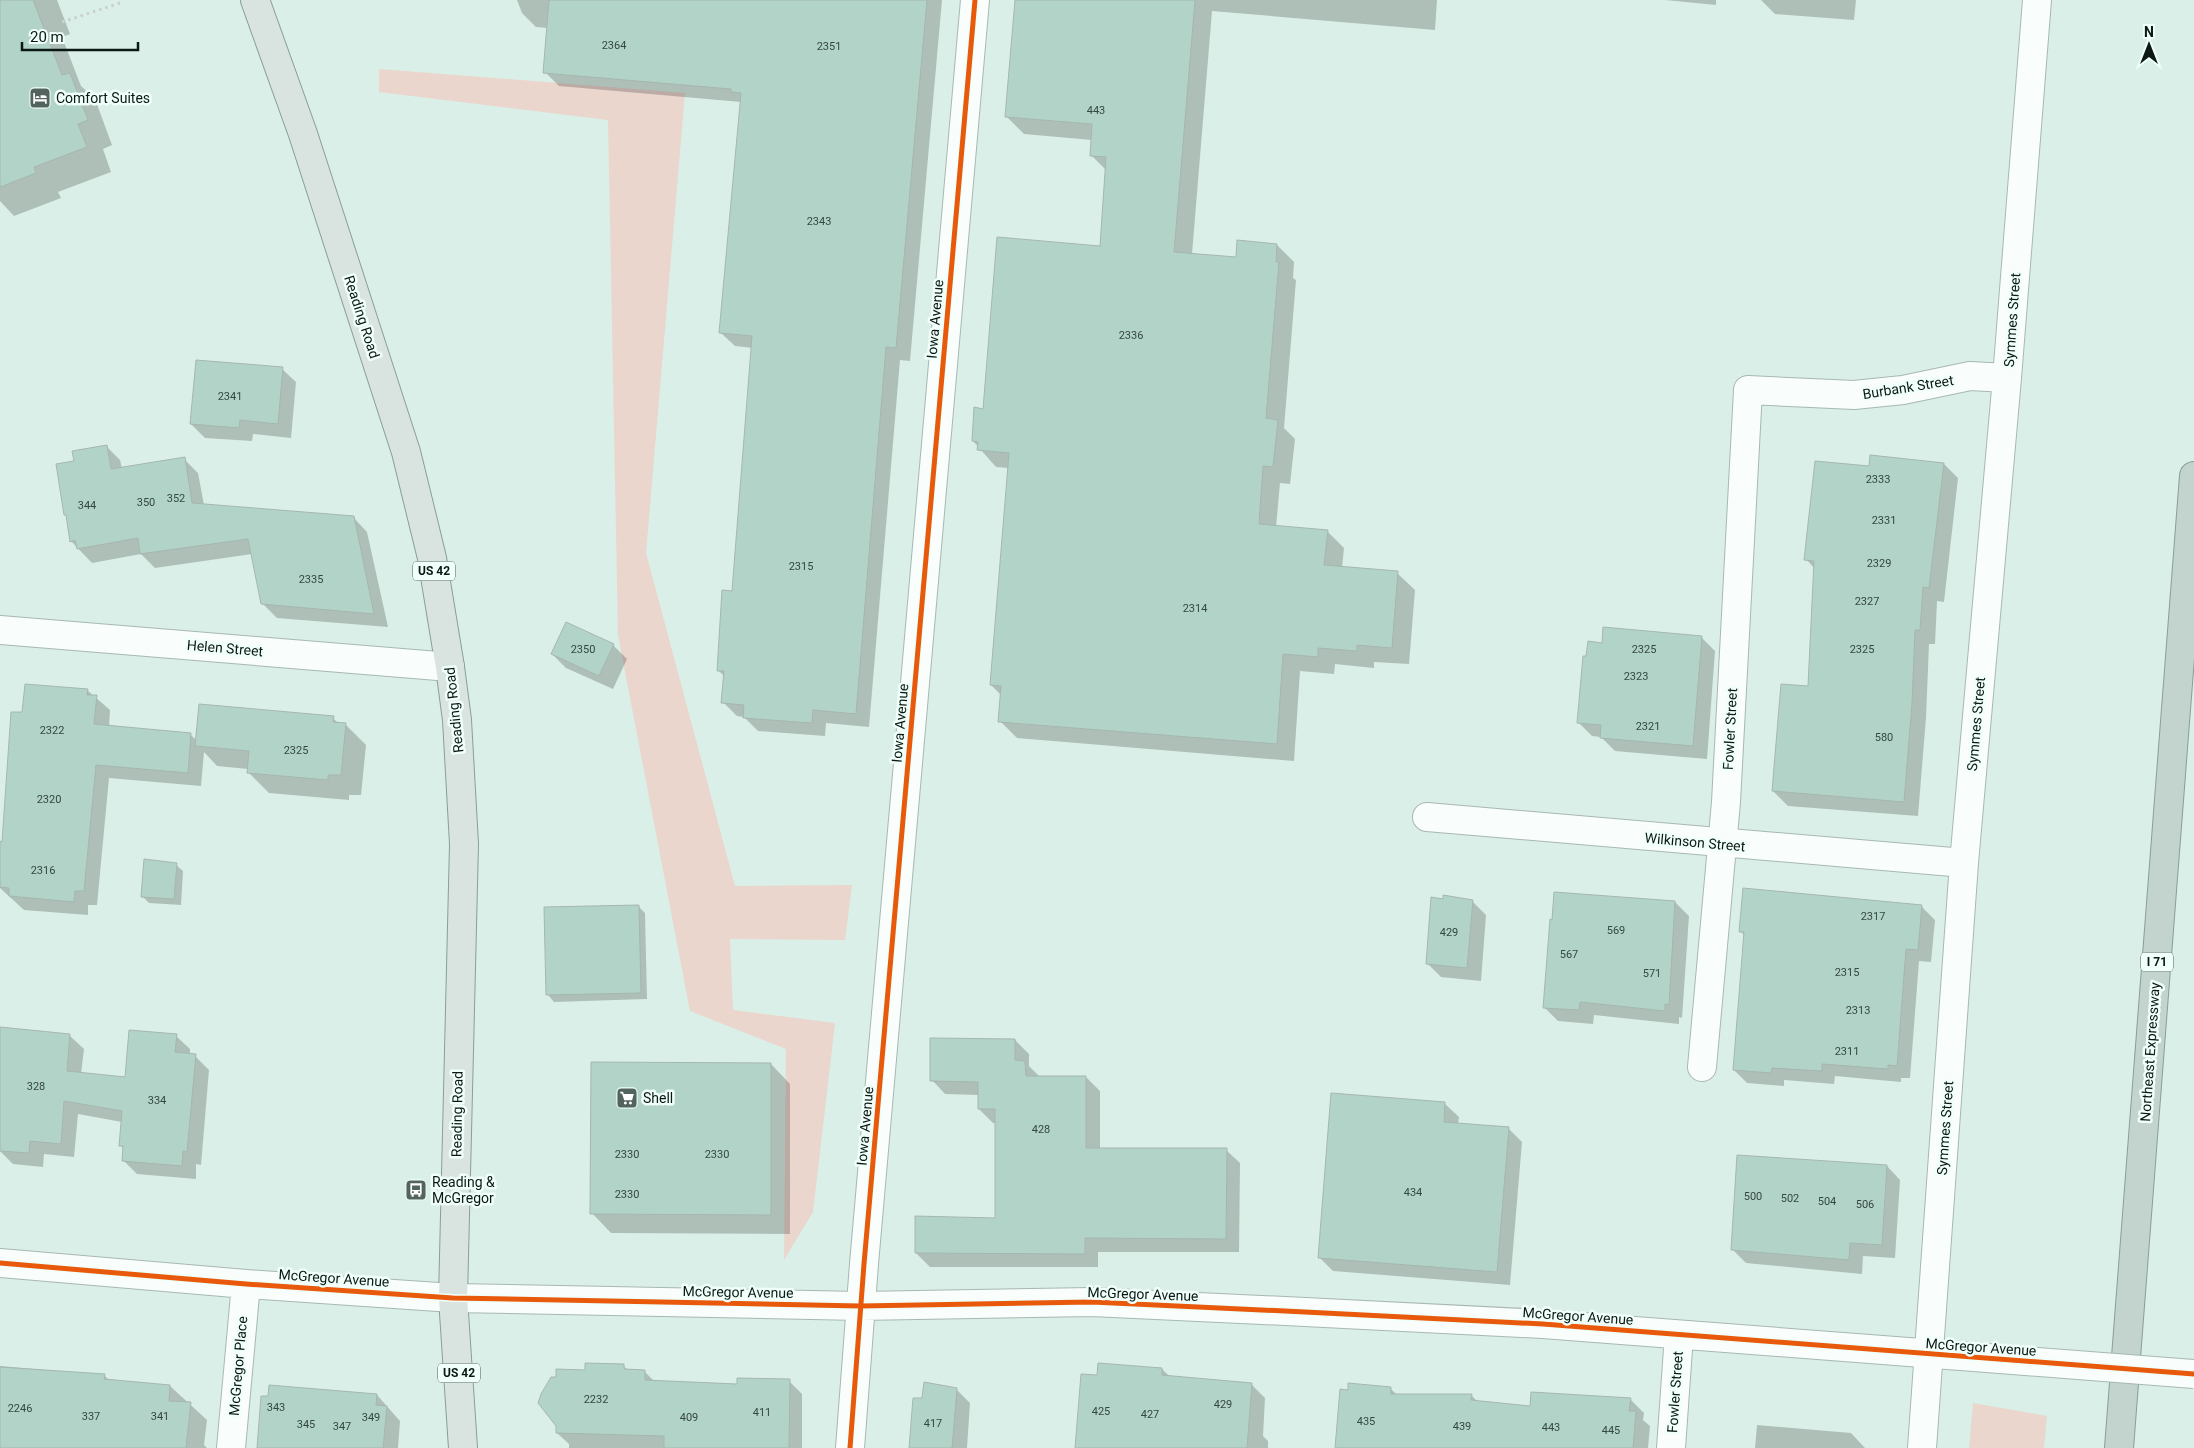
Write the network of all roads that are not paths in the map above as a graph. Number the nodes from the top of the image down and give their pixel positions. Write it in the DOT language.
graph roads {
  1 [pos="255,0"];
  2 [pos="975,0"];
  3 [pos="2037,0"];
  4 [pos="2007,378"];
  5 [pos="1748,390"];
  6 [pos="2194,476"];
  7 [pos="0,630"];
  8 [pos="450,666"];
  9 [pos="1427,817"];
  10 [pos="1722,844"];
  11 [pos="1964,863"];
  12 [pos="1702,1067"];
  13 [pos="0,1263"];
  14 [pos="246,1284"];
  15 [pos="453,1298"];
  16 [pos="860,1306"];
  17 [pos="1679,1335"];
  18 [pos="1928,1354"];
  19 [pos="2194,1374"];
  20 [pos="230,1448"];
  21 [pos="463,1448"];
  22 [pos="850,1448"];
  23 [pos="1671,1448"];
  24 [pos="1922,1448"];
  25 [pos="2119,1448"];
  1 -- 8 [label="main road, Reading Road / US 42"];
  2 -- 16 [label="street, Iowa Avenue"];
  3 -- 4 [label="street, Symmes Street"];
  4 -- 5 [label="street, Burbank Street"];
  4 -- 11 [label="street, Symmes Street"];
  5 -- 10 [label="street, Fowler Street"];
  6 -- 25 [label="highway, Northeast Expressway / I 71"];
  7 -- 8 [label="street, Helen Street"];
  8 -- 15 [label="main road, Reading Road / US 42"];
  9 -- 10 [label="street, Wilkinson Street"];
  10 -- 11 [label="street, Wilkinson Street"];
  10 -- 12 [label="street, Fowler Street"];
  11 -- 18 [label="street, Symmes Street"];
  13 -- 14 [label="street, McGregor Avenue"];
  14 -- 15 [label="street, McGregor Avenue"];
  14 -- 20 [label="street, McGregor Place"];
  15 -- 16 [label="street, McGregor Avenue"];
  15 -- 21 [label="main road, Reading Road / US 42"];
  16 -- 17 [label="street, McGregor Avenue"];
  16 -- 22 [label="street, Iowa Avenue"];
  17 -- 18 [label="street, McGregor Avenue"];
  17 -- 23 [label="street, Fowler Street"];
  18 -- 19 [label="street, McGregor Avenue, bridge"];
  18 -- 24 [label="street, Symmes Street"];
}
